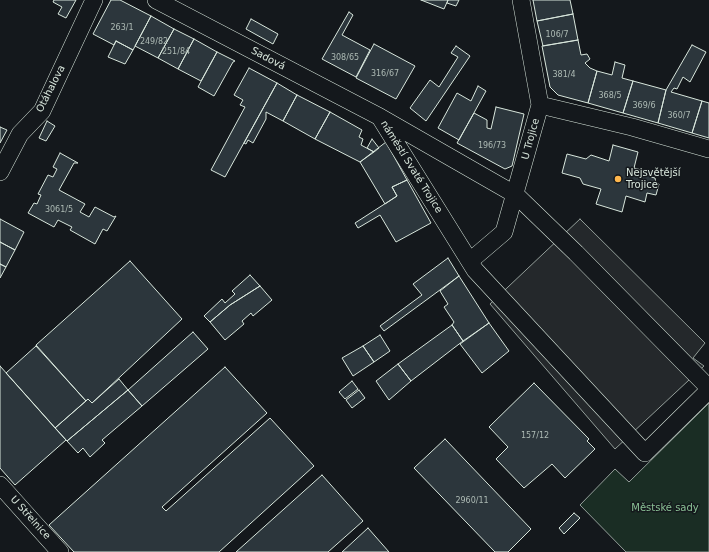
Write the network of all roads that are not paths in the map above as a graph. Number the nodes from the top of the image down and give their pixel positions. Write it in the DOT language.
graph roads {
  1 [pos="94,0"];
  2 [pos="156,0"];
  3 [pos="521,0"];
  4 [pos="540,104"];
  5 [pos="380,117"];
  6 [pos="709,149"];
  7 [pos="0,172"];
  8 [pos="516,195"];
  9 [pos="470,261"];
  10 [pos="709,389"];
  11 [pos="0,485"];
  12 [pos="60,552"];
  1 -- 7 [label="street, Otáhalova"];
  2 -- 5 [label="street, Sadová"];
  3 -- 4 [label="street, U Trojice"];
  4 -- 6 [label="street"];
  4 -- 8 [label="street, U Trojice"];
  5 -- 8 [label="street, náměstí Svaté Trojice"];
  5 -- 9 [label="street, náměstí Svaté Trojice"];
  8 -- 9 [label="street, U Trojice"];
  8 -- 10 [label="street, náměstí Svaté Trojice"];
  9 -- 10 [label="street, náměstí Svaté Trojice"];
  11 -- 12 [label="street, U Střelnice"];
}
